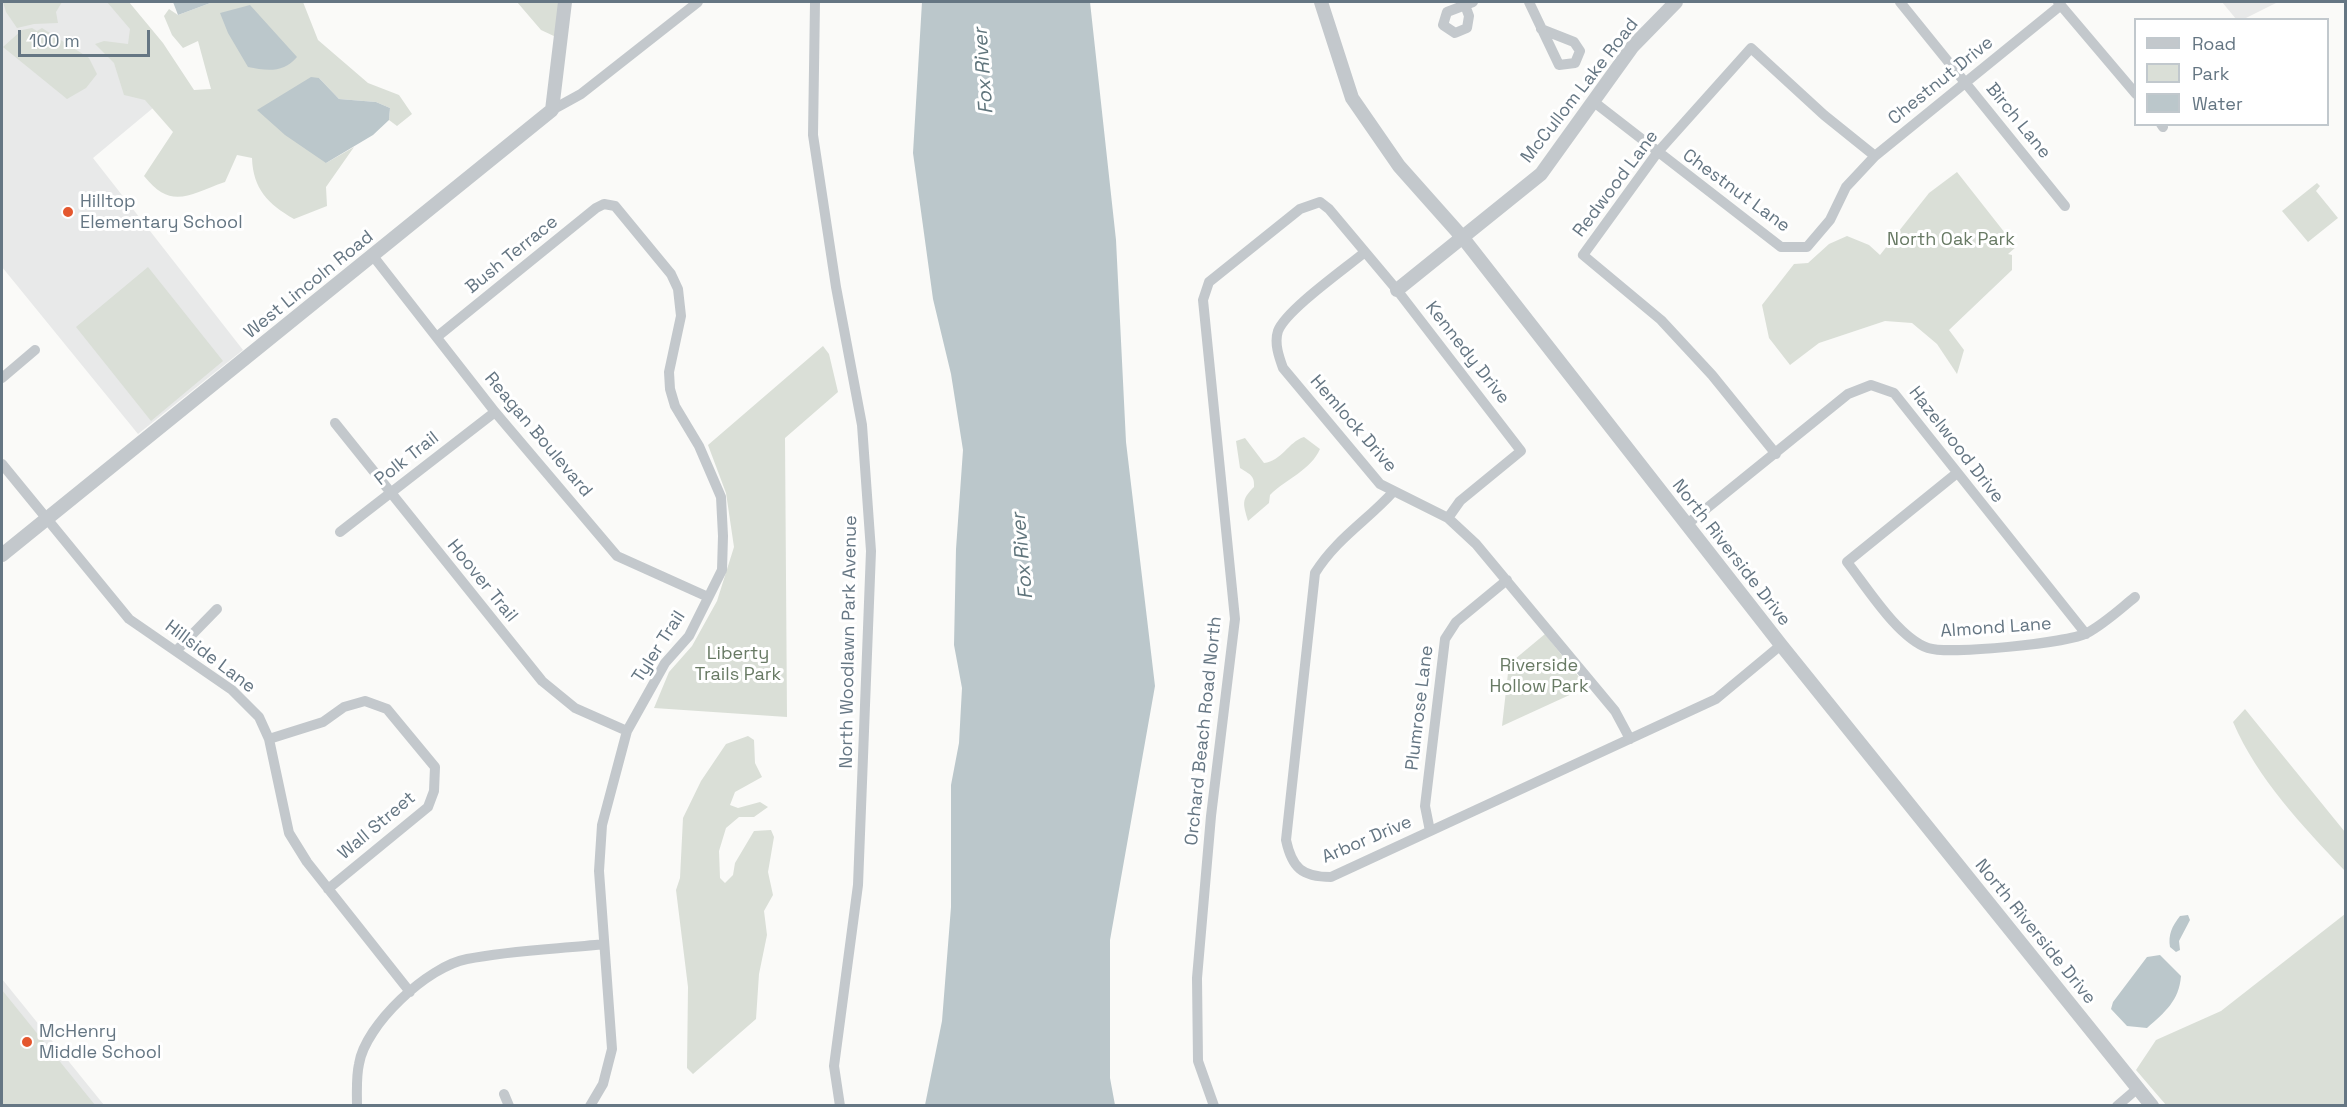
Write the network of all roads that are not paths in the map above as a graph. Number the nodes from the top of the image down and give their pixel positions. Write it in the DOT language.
graph roads {
  1 [pos="565,2"];
  2 [pos="698,2"];
  3 [pos="815,2"];
  4 [pos="1321,2"];
  5 [pos="1529,2"];
  6 [pos="1676,2"];
  7 [pos="1900,2"];
  8 [pos="2060,3"];
  9 [pos="1541,29"];
  10 [pos="1965,82"];
  11 [pos="2134,92"];
  12 [pos="1594,102"];
  13 [pos="552,110"];
  14 [pos="1657,153"];
  15 [pos="1875,156"];
  16 [pos="1846,187"];
  17 [pos="1320,202"];
  18 [pos="608,204"];
  19 [pos="2065,206"];
  20 [pos="1463,238"];
  21 [pos="1365,252"];
  22 [pos="373,256"];
  23 [pos="1397,290"];
  24 [pos="438,336"];
  25 [pos="35,350"];
  26 [pos="2,378"];
  27 [pos="495,412"];
  28 [pos="335,423"];
  29 [pos="1776,454"];
  30 [pos="2,464"];
  31 [pos="1957,473"];
  32 [pos="1394,491"];
  33 [pos="390,493"];
  34 [pos="1448,518"];
  35 [pos="46,519"];
  36 [pos="1686,525"];
  37 [pos="340,532"];
  38 [pos="2,555"];
  39 [pos="1507,580"];
  40 [pos="708,597"];
  41 [pos="2135,597"];
  42 [pos="217,609"];
  43 [pos="2086,634"];
  44 [pos="1780,645"];
  45 [pos="177,650"];
  46 [pos="627,731"];
  47 [pos="269,739"];
  48 [pos="1630,739"];
  49 [pos="1430,831"];
  50 [pos="328,889"];
  51 [pos="604,944"];
  52 [pos="410,992"];
  53 [pos="2138,1088"];
  54 [pos="504,1094"];
  55 [pos="357,1106"];
  56 [pos="509,1106"];
  57 [pos="590,1106"];
  58 [pos="840,1106"];
  59 [pos="1214,1106"];
  60 [pos="2117,1106"];
  61 [pos="2152,1106"];
  1 -- 13 [label="street"];
  2 -- 13 [label="street"];
  3 -- 58 [label="street, North Woodlawn Park Avenue"];
  4 -- 20 [label="street, North Riverside Drive"];
  5 -- 9 [label="street"];
  6 -- 12 [label="street, McCullom Lake Road"];
  7 -- 10 [label="street, Birch Lane"];
  8 -- 10 [label="street, Chestnut Drive"];
  8 -- 11 [label="street"];
  10 -- 15 [label="street, Chestnut Drive"];
  10 -- 19 [label="street, Birch Lane"];
  12 -- 14 [label="street, Chestnut Lane"];
  12 -- 20 [label="street, McCullom Lake Road"];
  13 -- 22 [label="street, West Lincoln Road"];
  14 -- 15 [label="street, Redwood Lane"];
  14 -- 16 [label="street, Chestnut Lane"];
  14 -- 29 [label="street, Redwood Lane"];
  15 -- 16 [label="street, Chestnut Drive"];
  17 -- 21 [label="street, Kennedy Drive"];
  17 -- 59 [label="street, Orchard Beach Road North"];
  18 -- 24 [label="street, Bush Terrace"];
  18 -- 40 [label="street, Tyler Trail"];
  20 -- 23 [label="street, McCullom Lake Road"];
  20 -- 36 [label="street, North Riverside Drive"];
  21 -- 23 [label="street, Kennedy Drive"];
  21 -- 32 [label="street, Hemlock Drive"];
  22 -- 24 [label="street, Reagan Boulevard"];
  22 -- 35 [label="street, West Lincoln Road"];
  23 -- 34 [label="street, Kennedy Drive"];
  24 -- 27 [label="street, Reagan Boulevard"];
  25 -- 26 [label="street"];
  27 -- 33 [label="street, Polk Trail"];
  27 -- 40 [label="street, Reagan Boulevard"];
  28 -- 33 [label="street, Hoover Trail"];
  29 -- 31 [label="street, Hazelwood Drive"];
  29 -- 36 [label="street, Hazelwood Drive"];
  30 -- 35 [label="street, Hillside Lane"];
  31 -- 43 [label="street, Hazelwood Drive"];
  31 -- 43 [label="street, Almond Lane"];
  32 -- 34 [label="street, Hemlock Drive"];
  32 -- 49 [label="street, Arbor Drive"];
  33 -- 37 [label="street, Polk Trail"];
  33 -- 46 [label="street, Hoover Trail"];
  34 -- 39 [label="street, Hemlock Drive"];
  35 -- 38 [label="street, West Lincoln Road"];
  35 -- 45 [label="street, Hillside Lane"];
  36 -- 44 [label="street, North Riverside Drive"];
  39 -- 48 [label="street, Hemlock Drive"];
  39 -- 49 [label="street, Plumrose Lane"];
  40 -- 46 [label="street, Tyler Trail"];
  41 -- 43 [label="street, Almond Lane"];
  42 -- 45 [label="street"];
  44 -- 48 [label="street, Arbor Drive"];
  44 -- 53 [label="street, North Riverside Drive"];
  45 -- 47 [label="street, Hillside Lane"];
  46 -- 51 [label="street, Tyler Trail"];
  47 -- 50 [label="street, Hillside Lane"];
  47 -- 50 [label="street, Wall Street"];
  48 -- 49 [label="street, Arbor Drive"];
  50 -- 52 [label="street, Hillside Lane"];
  51 -- 52 [label="street"];
  51 -- 57 [label="street, Tyler Trail"];
  52 -- 55 [label="street"];
  53 -- 60 [label="street"];
  53 -- 61 [label="street, North Riverside Drive"];
  54 -- 56 [label="street"];
}
